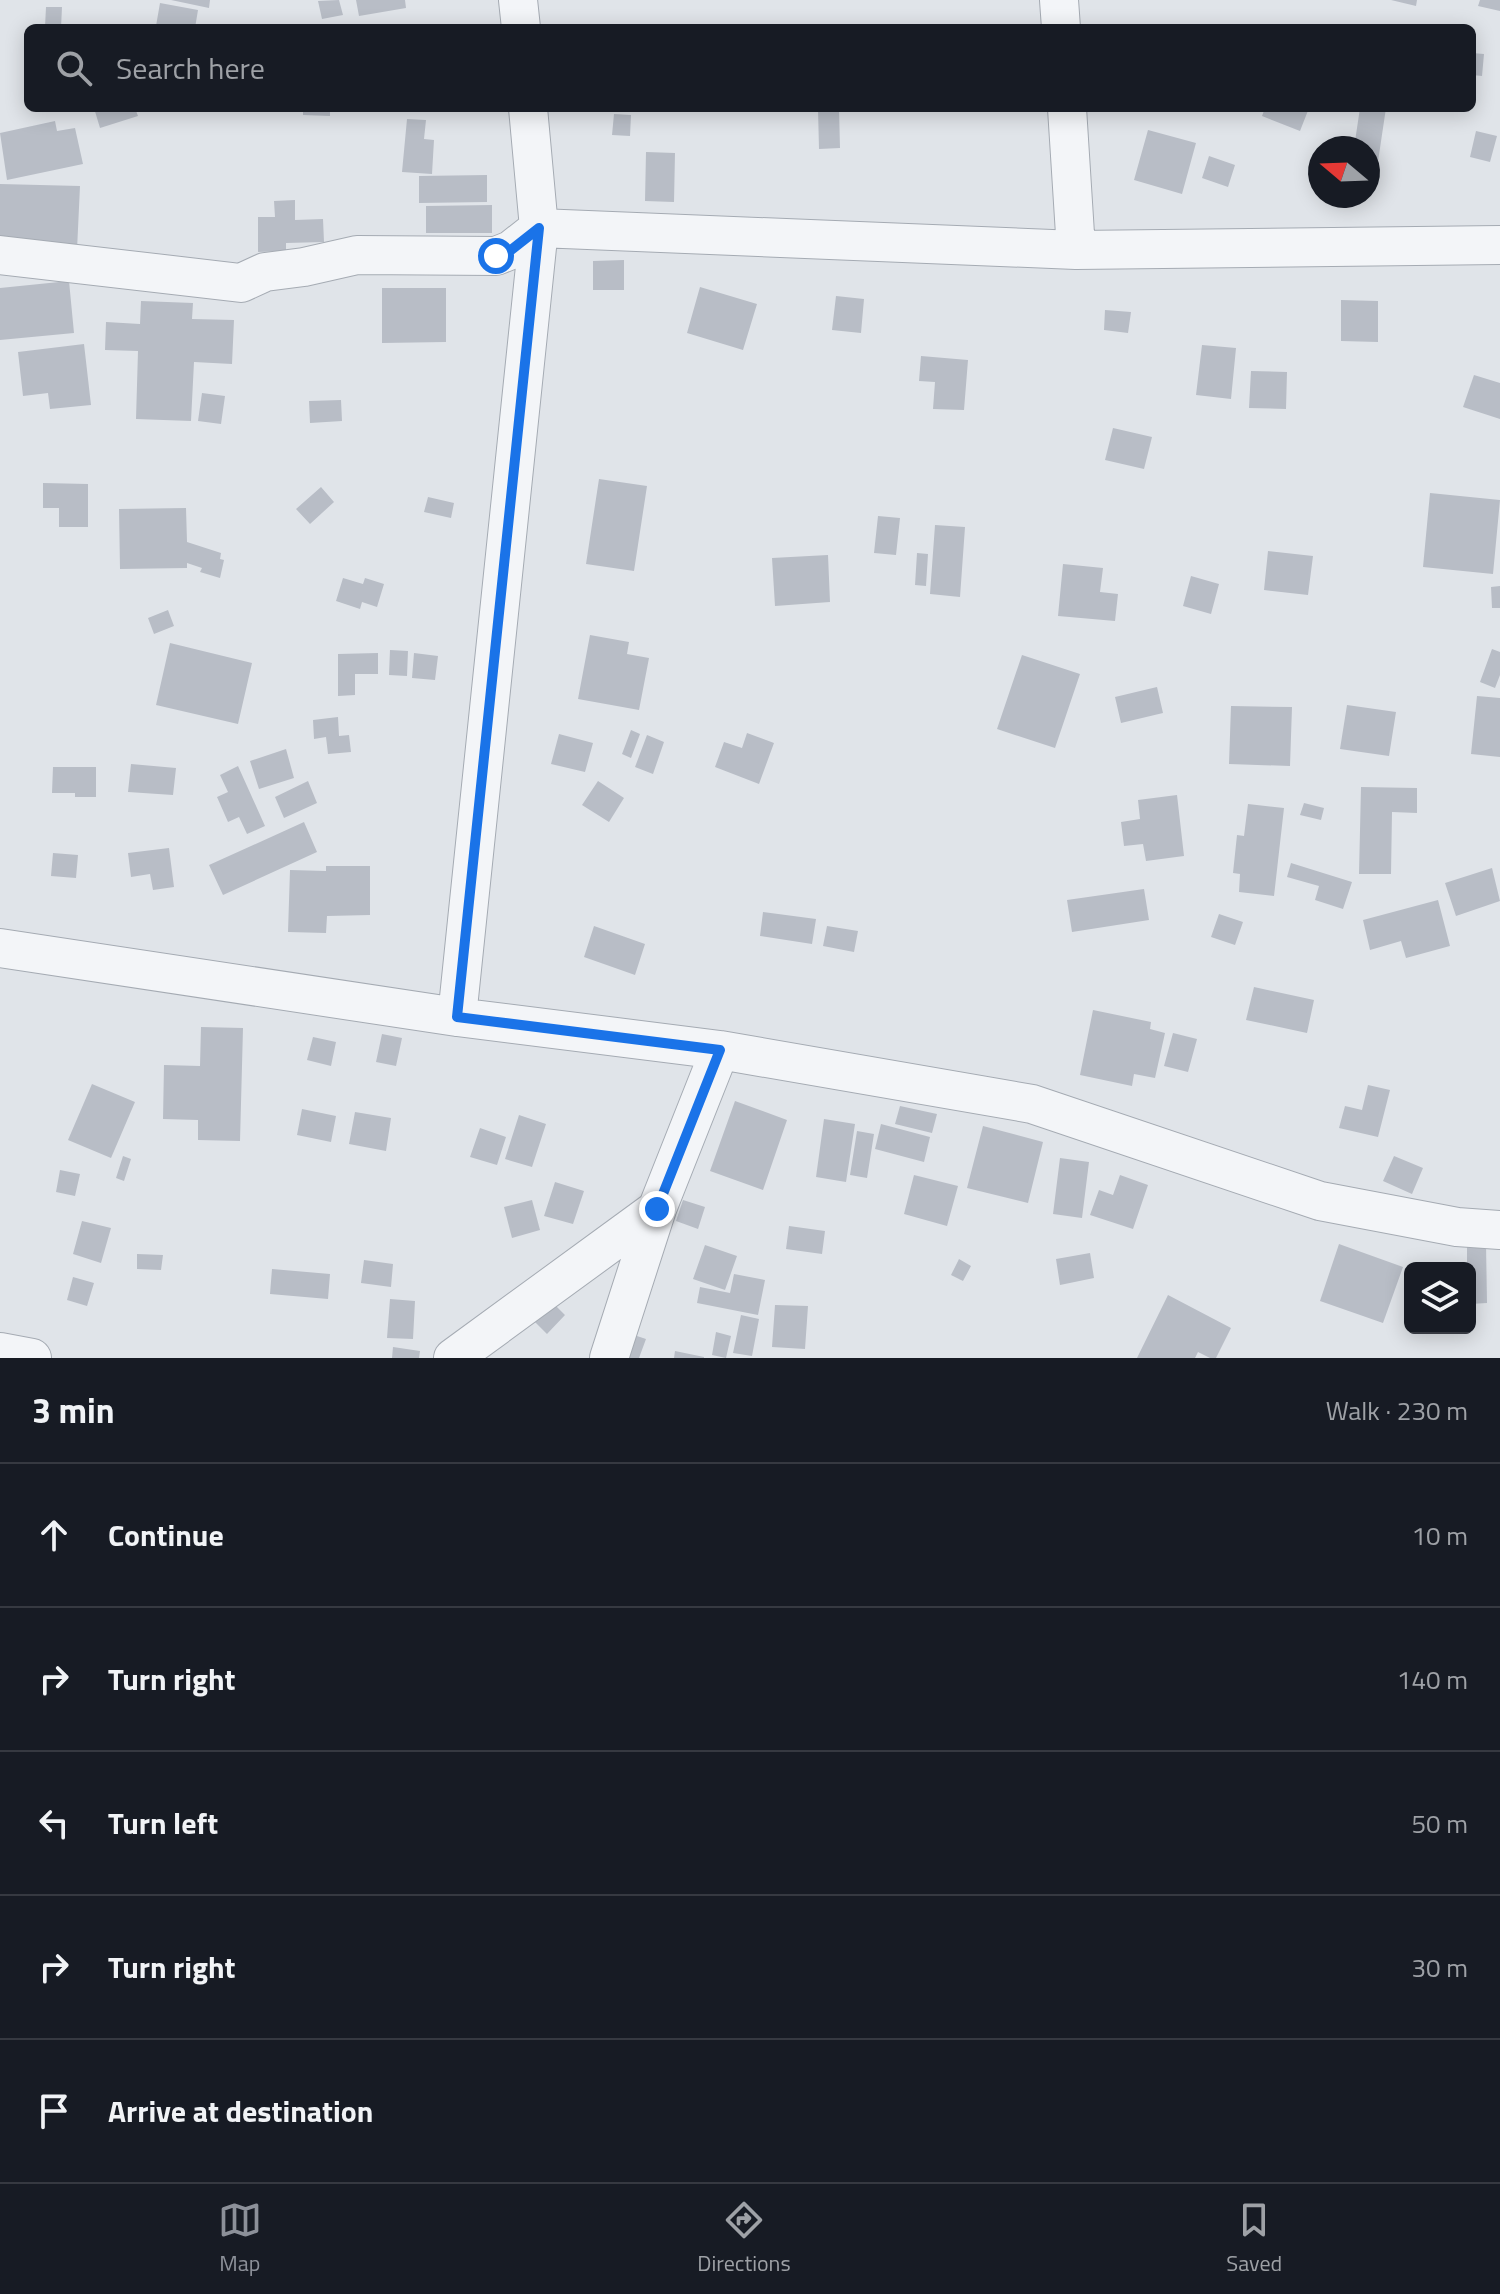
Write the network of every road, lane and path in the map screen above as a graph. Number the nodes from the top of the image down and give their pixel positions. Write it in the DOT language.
graph roads {
  1 [pos="518,0"];
  2 [pos="1059,0"];
  3 [pos="521,24"];
  4 [pos="1061,24"];
  5 [pos="528,112"];
  6 [pos="1067,112"];
  7 [pos="539,228"];
  8 [pos="1500,245"];
  9 [pos="1076,250"];
  10 [pos="0,255"];
  11 [pos="0,948"];
  12 [pos="457,1017"];
  13 [pos="720,1050"];
  14 [pos="657,1209"];
  15 [pos="1500,1230"];
  16 [pos="0,1352"];
  17 [pos="32,1358"];
  18 [pos="453,1358"];
  19 [pos="609,1358"];
  1 -- 3 [label="street"];
  2 -- 4 [label="street"];
  5 -- 7 [label="street"];
  6 -- 9 [label="street"];
  7 -- 9 [label="street"];
  7 -- 10 [label="street"];
  7 -- 12 [label="street"];
  8 -- 9 [label="street"];
  11 -- 12 [label="street"];
  12 -- 13 [label="street"];
  13 -- 14 [label="street"];
  13 -- 15 [label="street"];
  14 -- 18 [label="street"];
  14 -- 19 [label="street"];
  16 -- 17 [label="street"];
}
